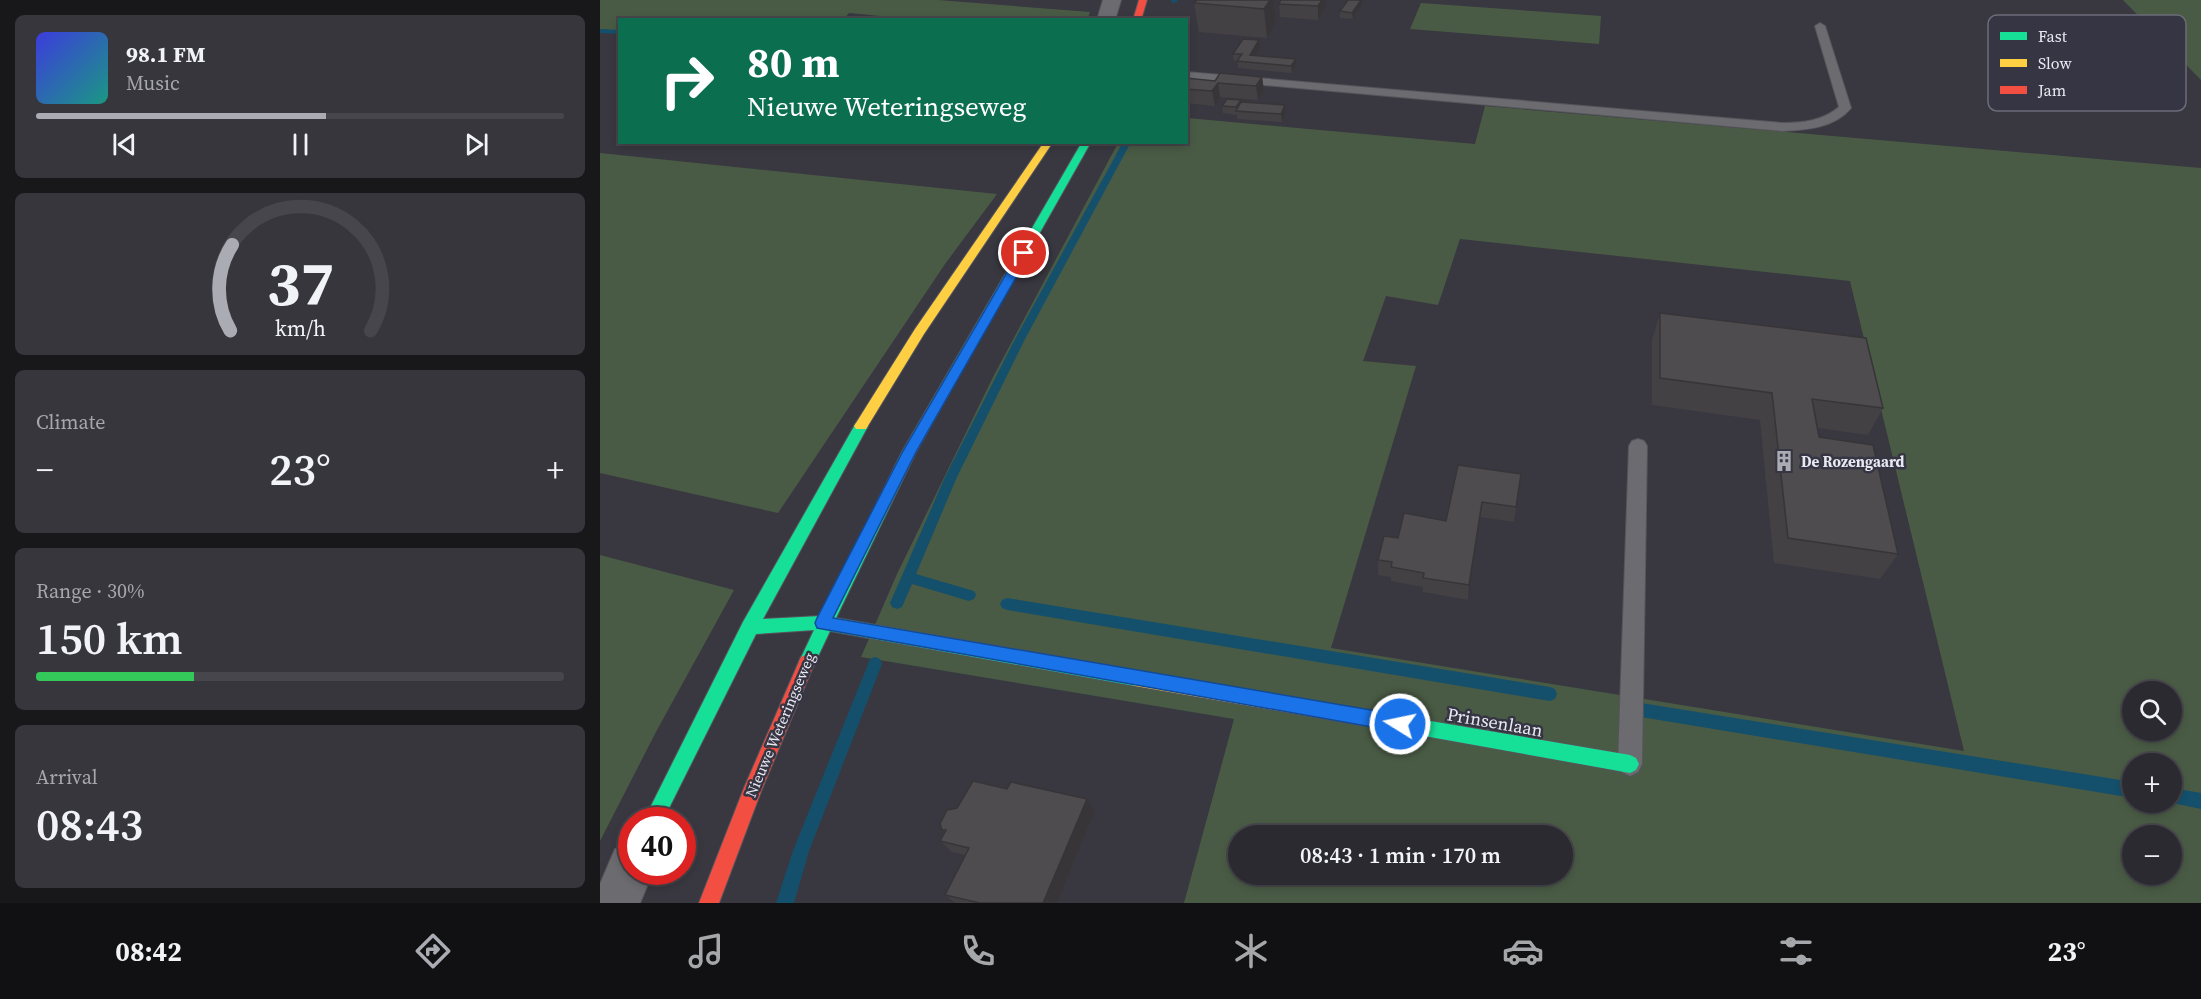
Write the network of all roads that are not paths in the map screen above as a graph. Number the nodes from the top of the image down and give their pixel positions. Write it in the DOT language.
graph roads {
  1 [pos="1112,0"];
  2 [pos="1143,0"];
  3 [pos="1107,18"];
  4 [pos="1138,18"];
  5 [pos="1820,26"];
  6 [pos="1188,75"];
  7 [pos="1048,144"];
  8 [pos="1087,144"];
  9 [pos="1638,446"];
  10 [pos="823,623"];
  11 [pos="749,627"];
  12 [pos="1630,764"];
  13 [pos="659,807"];
  14 [pos="624,885"];
  15 [pos="616,903"];
  16 [pos="709,903"];
  1 -- 3 [label="street"];
  2 -- 4 [label="street"];
  5 -- 6 [label="lane"];
  7 -- 11 [label="street"];
  8 -- 10 [label="street, Nieuwe Weteringseweg"];
  9 -- 12 [label="lane"];
  10 -- 11 [label="street, Prinsenlaan"];
  10 -- 12 [label="street, Prinsenlaan"];
  10 -- 16 [label="street, Nieuwe Weteringseweg"];
  11 -- 13 [label="street"];
  14 -- 15 [label="street"];
}
